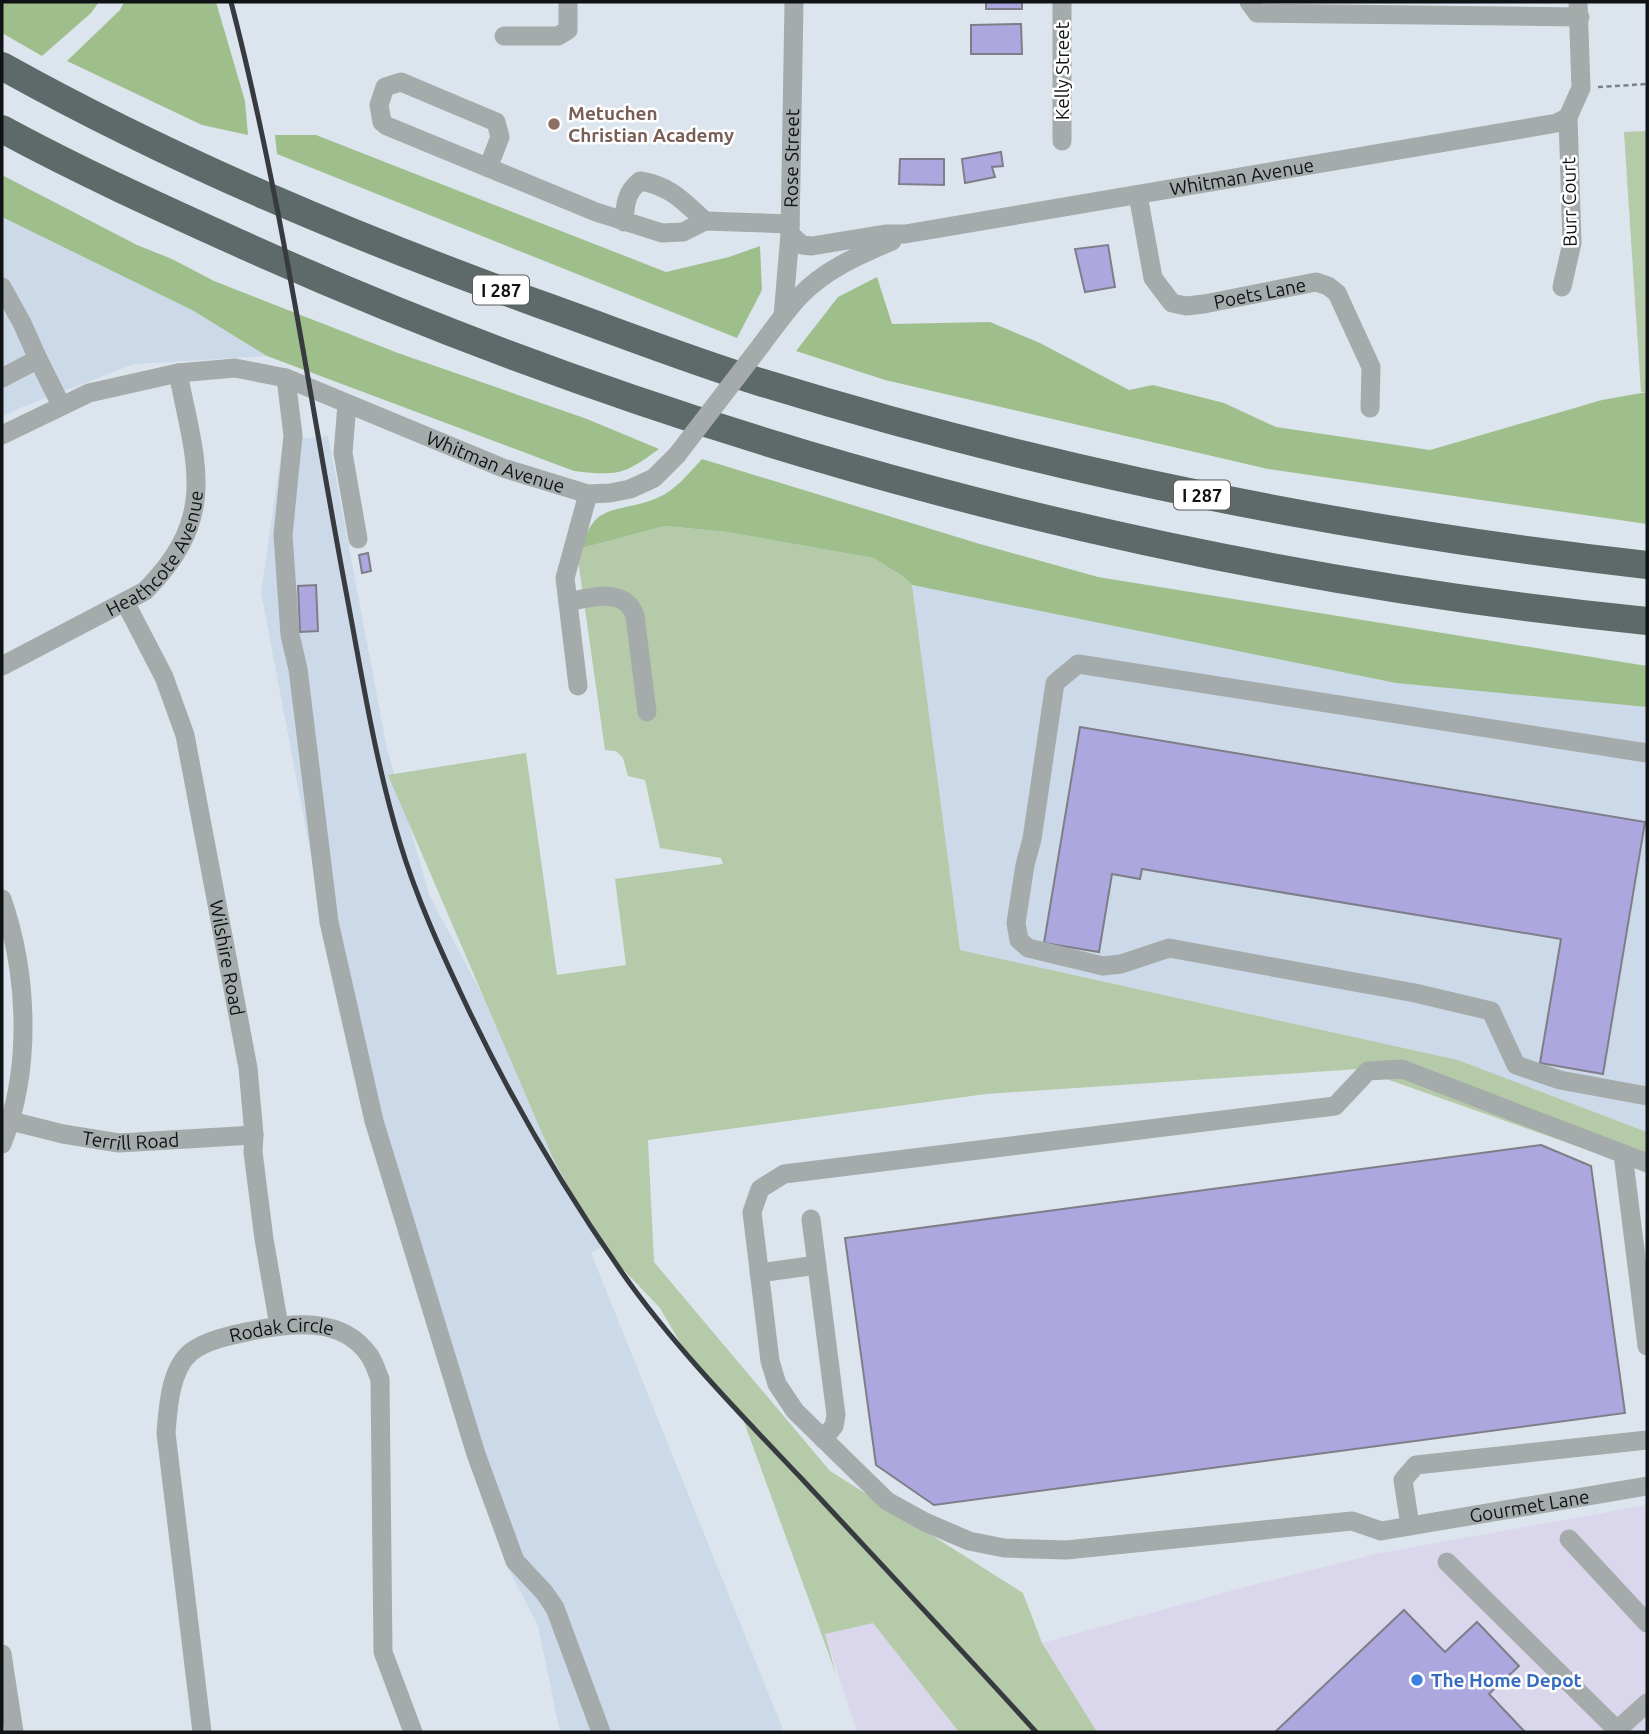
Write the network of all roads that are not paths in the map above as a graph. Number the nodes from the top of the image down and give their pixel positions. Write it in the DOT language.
graph roads {
  1 [pos="568,2"];
  2 [pos="793,2"];
  3 [pos="1062,2"];
  4 [pos="1253,7"];
  5 [pos="1579,9"];
  6 [pos="504,36"];
  7 [pos="2,66"];
  8 [pos="1571,113"];
  9 [pos="2,129"];
  10 [pos="1062,141"];
  11 [pos="488,169"];
  12 [pos="1138,195"];
  13 [pos="705,221"];
  14 [pos="624,222"];
  15 [pos="790,229"];
  16 [pos="905,234"];
  17 [pos="2,287"];
  18 [pos="1562,287"];
  19 [pos="783,316"];
  20 [pos="38,359"];
  21 [pos="178,373"];
  22 [pos="2,378"];
  23 [pos="286,378"];
  24 [pos="347,404"];
  25 [pos="61,405"];
  26 [pos="1370,408"];
  27 [pos="2,435"];
  28 [pos="588,494"];
  29 [pos="358,539"];
  30 [pos="1647,565"];
  31 [pos="125,602"];
  32 [pos="568,602"];
  33 [pos="1647,621"];
  34 [pos="2,666"];
  35 [pos="578,686"];
  36 [pos="647,712"];
  37 [pos="1647,753"];
  38 [pos="2,899"];
  39 [pos="1647,1092"];
  40 [pos="11,1121"];
  41 [pos="254,1135"];
  42 [pos="2,1144"];
  43 [pos="1623,1154"];
  44 [pos="1647,1163"];
  45 [pos="811,1219"];
  46 [pos="817,1265"];
  47 [pos="759,1273"];
  48 [pos="279,1326"];
  49 [pos="1647,1346"];
  50 [pos="823,1439"];
  51 [pos="1647,1440"];
  52 [pos="1647,1486"];
  53 [pos="1410,1526"];
  54 [pos="1569,1539"];
  55 [pos="1447,1562"];
  56 [pos="1647,1623"];
  57 [pos="2,1654"];
  58 [pos="1647,1703"];
  59 [pos="1618,1731"];
  60 [pos="14,1732"];
  61 [pos="202,1732"];
  62 [pos="413,1732"];
  63 [pos="601,1732"];
  1 -- 6 [label="street"];
  2 -- 15 [label="street, Rose Street"];
  3 -- 10 [label="street, Kelly Street"];
  4 -- 5 [label="street"];
  5 -- 8 [label="street"];
  7 -- 30 [label="highway, I 287"];
  8 -- 12 [label="street, Whitman Avenue"];
  8 -- 18 [label="street, Burr Court"];
  9 -- 33 [label="highway"];
  11 -- 11 [label="street"];
  11 -- 14 [label="street"];
  12 -- 16 [label="street, Whitman Avenue"];
  12 -- 26 [label="street, Poets Lane"];
  13 -- 14 [label="street"];
  13 -- 14 [label="street"];
  13 -- 15 [label="street, Whitman Avenue"];
  15 -- 16 [label="street, Whitman Avenue"];
  15 -- 19 [label="street, Rose Street"];
  16 -- 19 [label="street, Whitman Avenue"];
  17 -- 20 [label="street"];
  19 -- 28 [label="street, Whitman Avenue, bridge"];
  20 -- 22 [label="street"];
  20 -- 25 [label="street"];
  21 -- 23 [label="street, Whitman Avenue"];
  21 -- 25 [label="street, Whitman Avenue"];
  21 -- 31 [label="street, Heathcote Avenue"];
  23 -- 24 [label="street, Whitman Avenue"];
  23 -- 63 [label="street"];
  24 -- 28 [label="street, Whitman Avenue"];
  24 -- 29 [label="street"];
  25 -- 27 [label="street, Whitman Avenue"];
  28 -- 32 [label="street"];
  31 -- 34 [label="street, Heathcote Avenue"];
  31 -- 41 [label="street, Wilshire Road"];
  32 -- 35 [label="street"];
  32 -- 36 [label="street"];
  37 -- 39 [label="street"];
  38 -- 40 [label="street"];
  40 -- 41 [label="street, Terrill Road"];
  40 -- 42 [label="street"];
  41 -- 48 [label="street, Wilshire Road"];
  43 -- 44 [label="street, Gourmet Lane"];
  43 -- 47 [label="street, Gourmet Lane"];
  43 -- 49 [label="street"];
  45 -- 46 [label="street"];
  46 -- 47 [label="street"];
  46 -- 50 [label="street"];
  47 -- 50 [label="street, Gourmet Lane"];
  48 -- 61 [label="street, Rodak Circle"];
  48 -- 62 [label="street, Rodak Circle"];
  50 -- 53 [label="street, Gourmet Lane"];
  51 -- 53 [label="street"];
  52 -- 53 [label="street, Gourmet Lane"];
  54 -- 56 [label="street"];
  55 -- 59 [label="street"];
  57 -- 60 [label="street"];
  58 -- 59 [label="street"];
}
